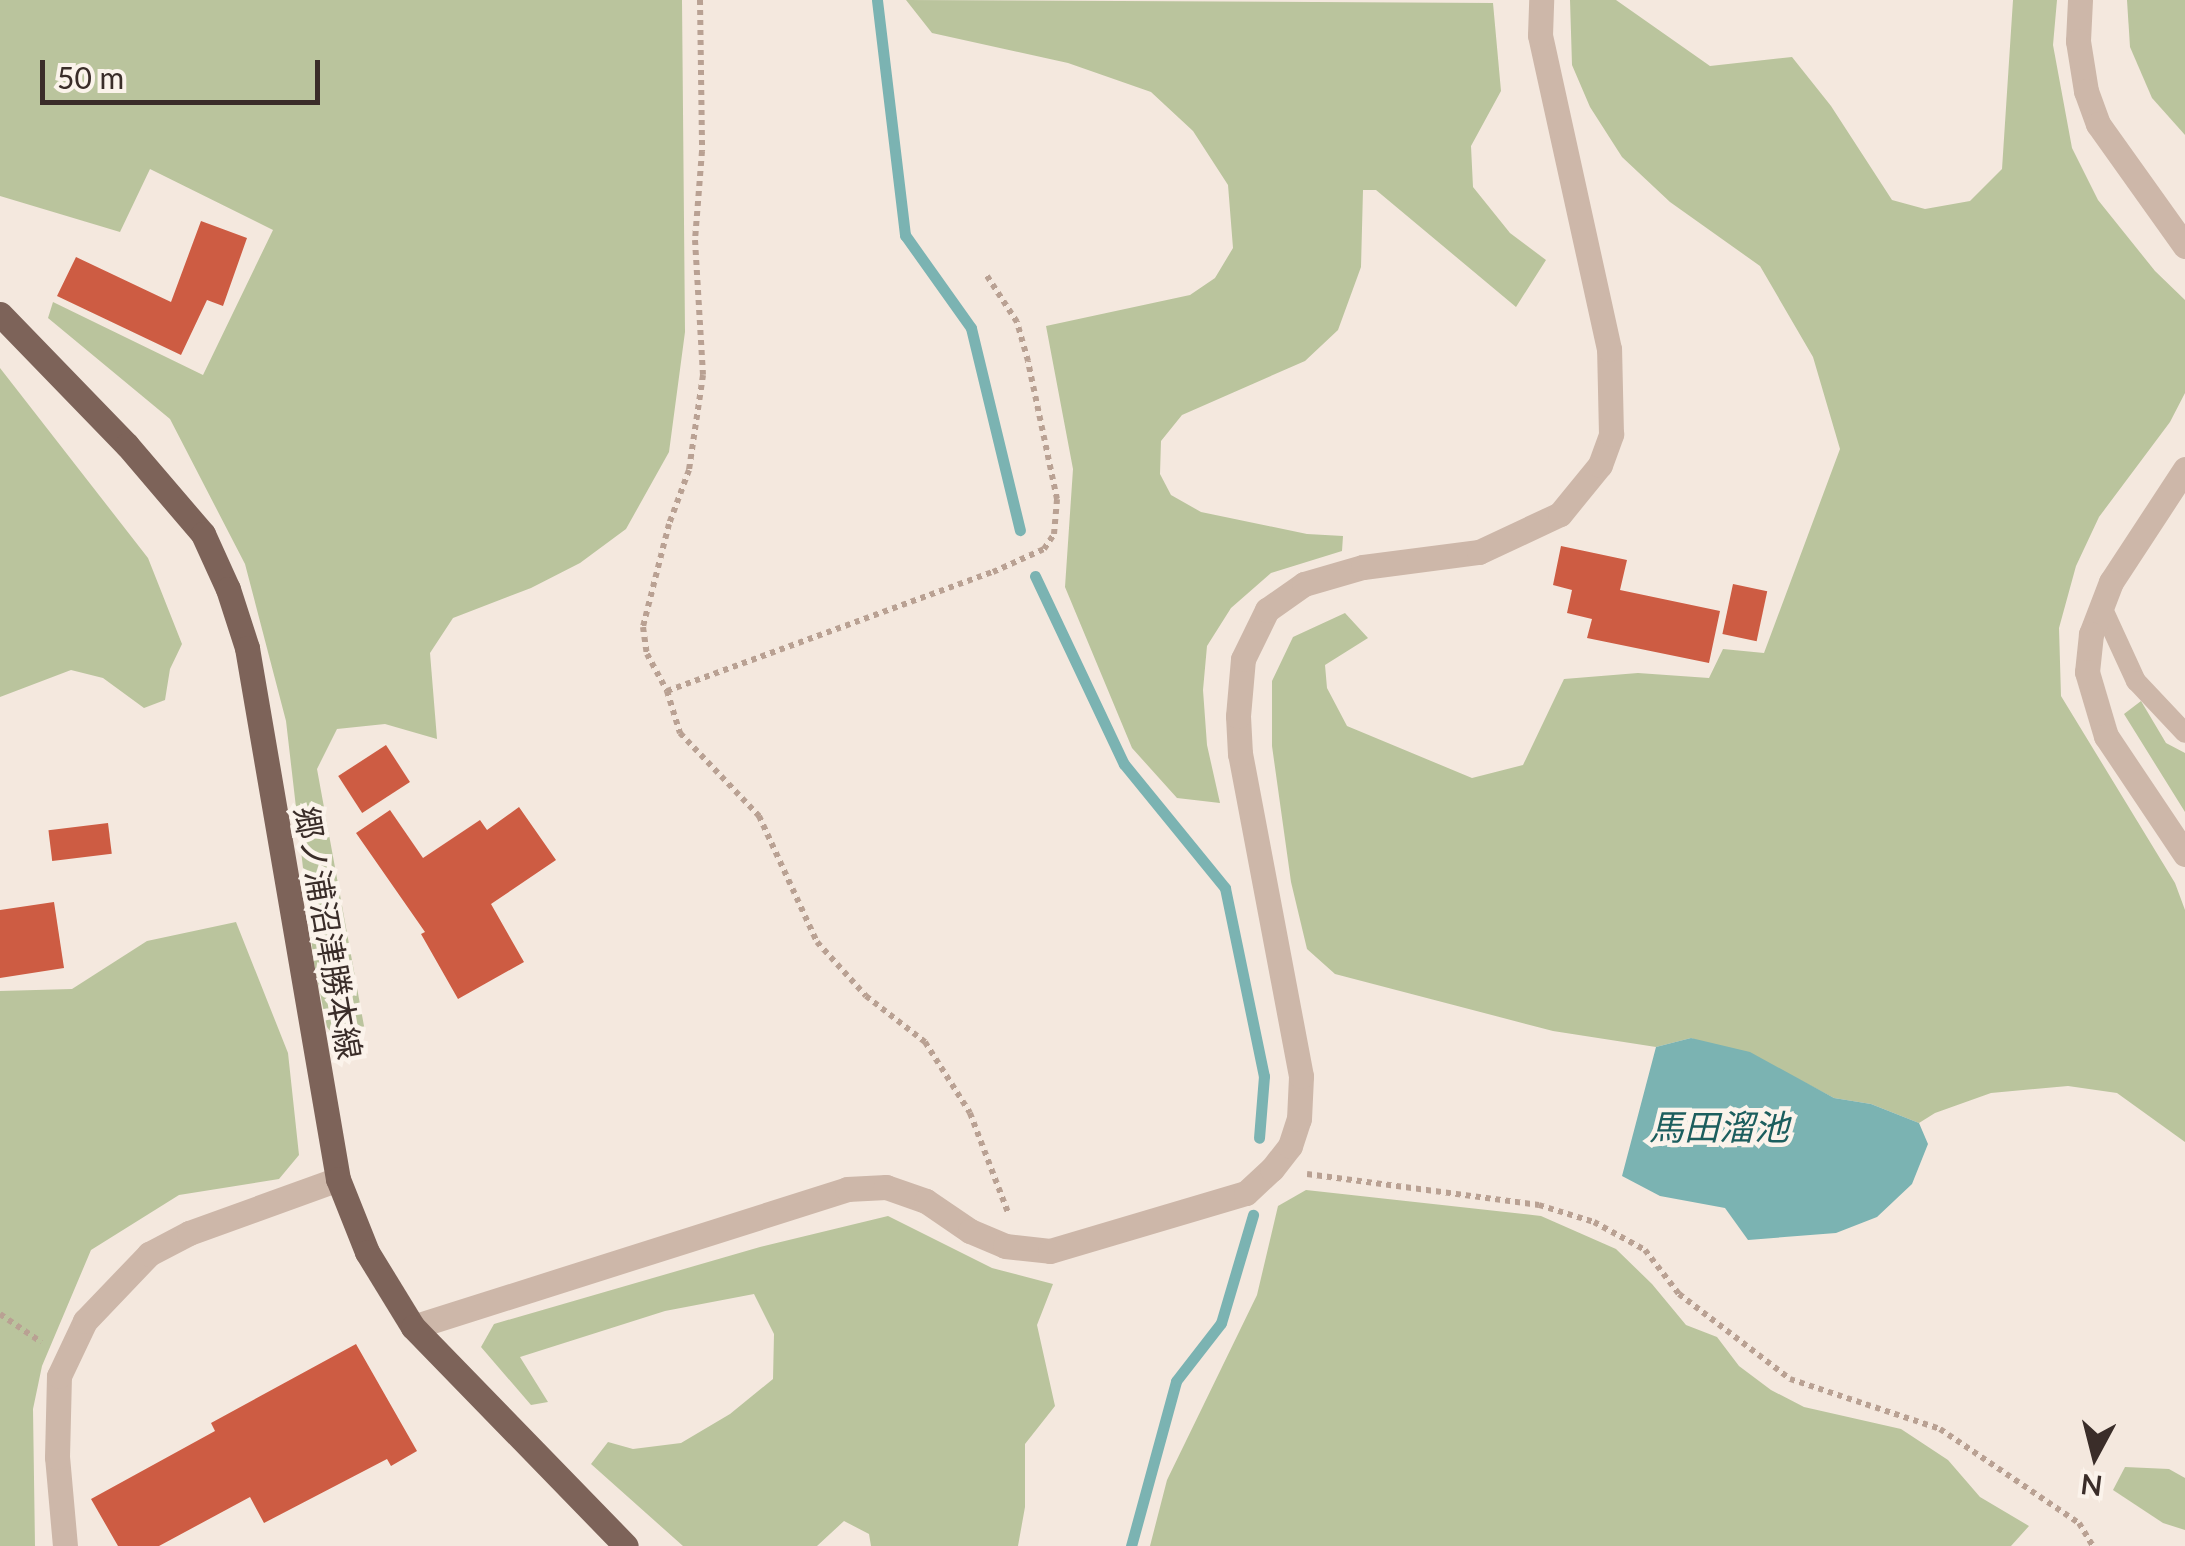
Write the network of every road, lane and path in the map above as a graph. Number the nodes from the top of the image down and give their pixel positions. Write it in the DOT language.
graph roads {
  1 [pos="700,0"];
  2 [pos="1541,0"];
  3 [pos="2080,0"];
  4 [pos="2185,246"];
  5 [pos="987,276"];
  6 [pos="0,314"];
  7 [pos="2185,468"];
  8 [pos="2101,605"];
  9 [pos="667,692"];
  10 [pos="2185,734"];
  11 [pos="2185,854"];
  12 [pos="1272,1169"];
  13 [pos="338,1178"];
  14 [pos="1022,1248"];
  15 [pos="0,1314"];
  16 [pos="413,1327"];
  17 [pos="70,1354"];
  18 [pos="64,1546"];
  19 [pos="626,1546"];
  20 [pos="2093,1546"];
  1 -- 9 [label="path"];
  2 -- 12 [label="street"];
  3 -- 4 [label="street"];
  5 -- 9 [label="path"];
  6 -- 13 [label="main road, 郷ノ浦沼津勝本線"];
  7 -- 8 [label="street"];
  8 -- 10 [label="lane"];
  8 -- 11 [label="street"];
  9 -- 14 [label="path"];
  12 -- 14 [label="street"];
  12 -- 20 [label="path"];
  13 -- 16 [label="main road, 郷ノ浦沼津勝本線"];
  13 -- 17 [label="street"];
  14 -- 16 [label="street"];
  15 -- 17 [label="path"];
  16 -- 19 [label="main road, 郷ノ浦沼津勝本線"];
  17 -- 18 [label="street"];
}
